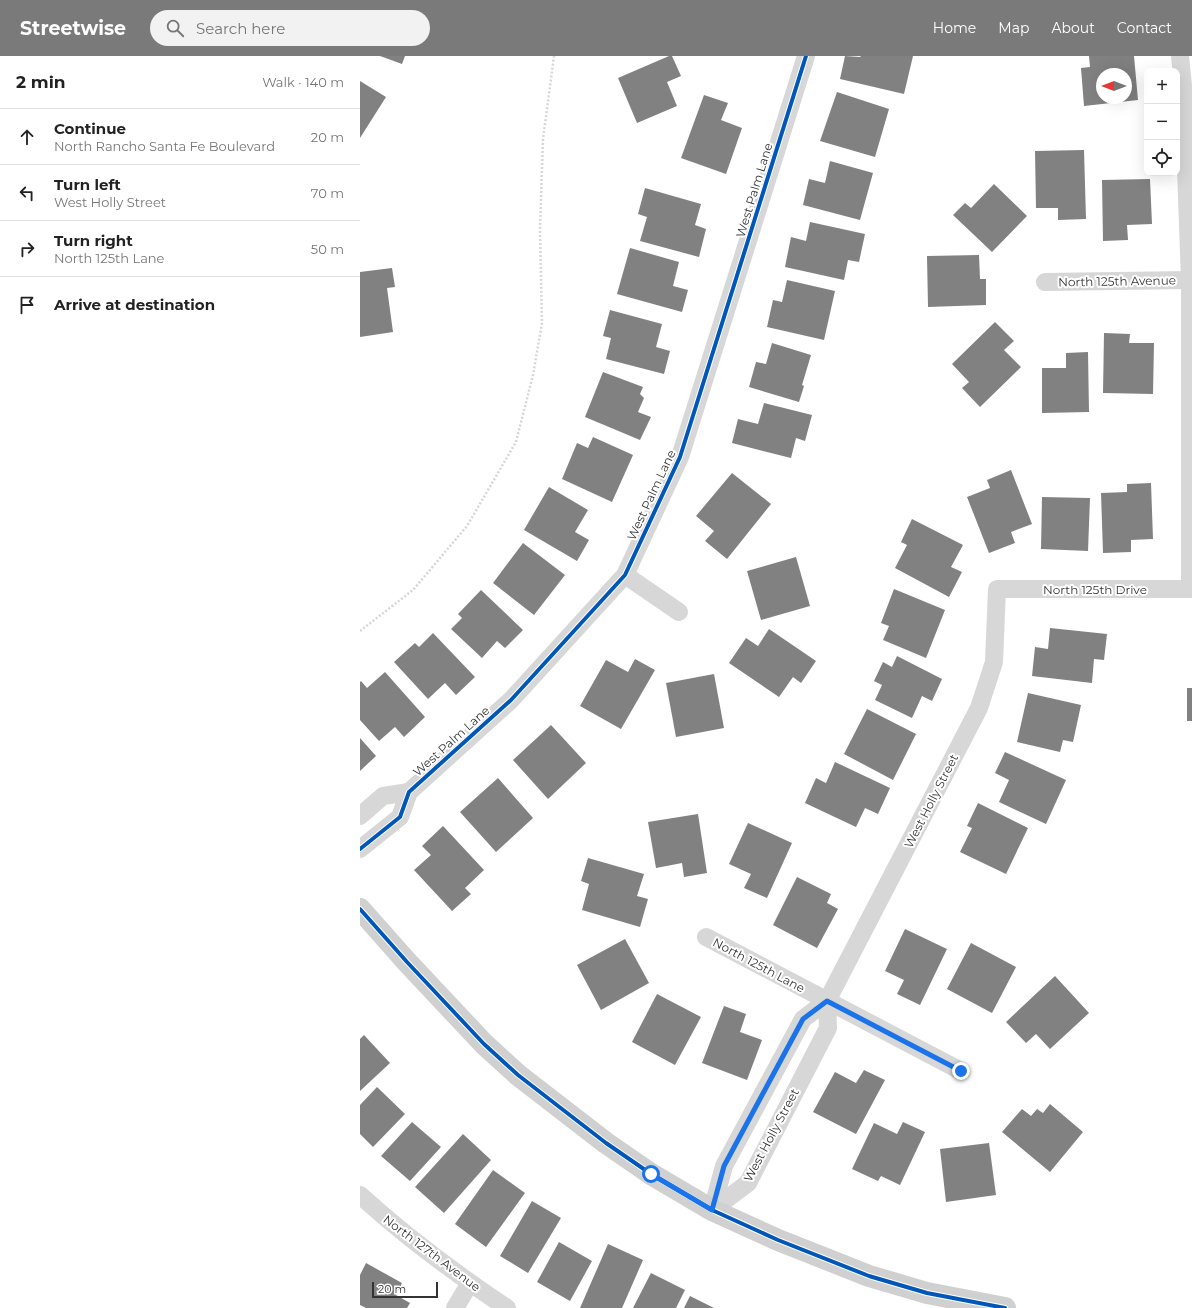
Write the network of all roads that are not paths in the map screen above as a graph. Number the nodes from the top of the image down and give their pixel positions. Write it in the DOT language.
graph roads {
  1 [pos="806,56"];
  2 [pos="1180,56"];
  3 [pos="1190,280"];
  4 [pos="1045,282"];
  5 [pos="625,574"];
  6 [pos="997,589"];
  7 [pos="1191,589"];
  8 [pos="679,612"];
  9 [pos="409,792"];
  10 [pos="360,816"];
  11 [pos="360,849"];
  12 [pos="360,909"];
  13 [pos="706,937"];
  14 [pos="827,1001"];
  15 [pos="961,1071"];
  16 [pos="360,1196"];
  17 [pos="712,1210"];
  18 [pos="470,1284"];
  19 [pos="455,1308"];
  20 [pos="507,1308"];
  21 [pos="1005,1308"];
  1 -- 5 [label="street, West Palm Lane"];
  2 -- 3 [label="street"];
  3 -- 4 [label="street, North 125th Avenue"];
  3 -- 7 [label="street"];
  5 -- 8 [label="street"];
  5 -- 9 [label="street, West Palm Lane"];
  6 -- 7 [label="street, North 125th Drive"];
  6 -- 14 [label="street, West Holly Street"];
  9 -- 10 [label="street, West Palm Lane"];
  9 -- 11 [label="street, West Palm Lane"];
  12 -- 17 [label="street"];
  13 -- 14 [label="street, North 125th Lane"];
  14 -- 15 [label="street, North 125th Lane"];
  14 -- 17 [label="street, West Holly Street"];
  14 -- 17 [label="street, West Holly Street"];
  16 -- 18 [label="street, North 127th Avenue"];
  17 -- 21 [label="street"];
  18 -- 19 [label="street"];
  18 -- 20 [label="street, North 127th Avenue"];
}
